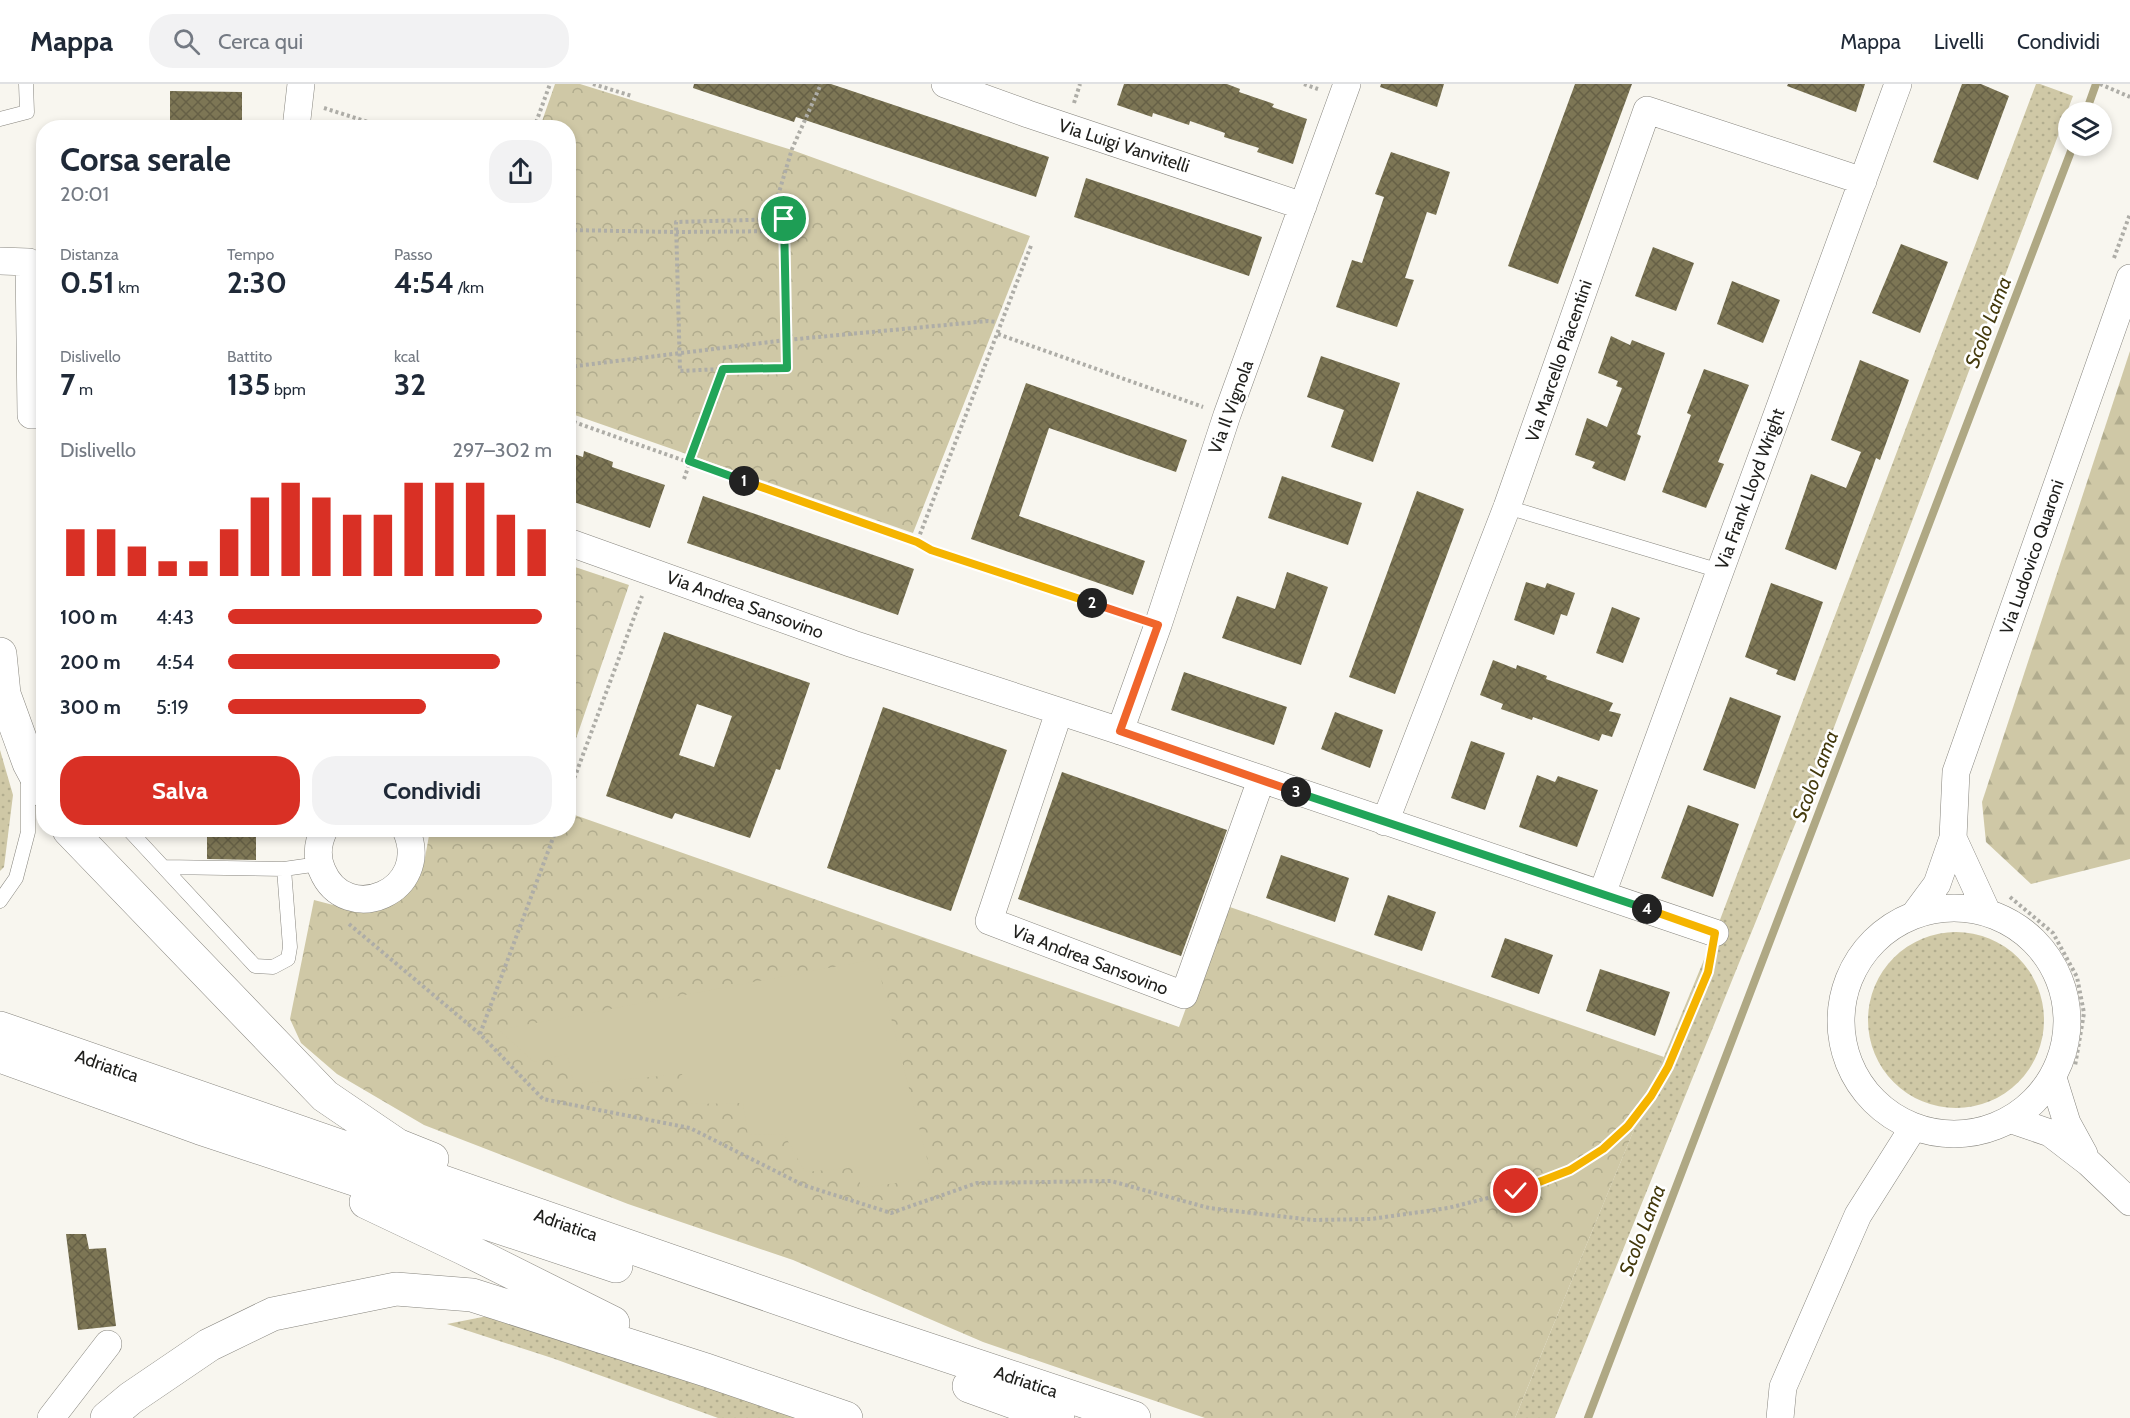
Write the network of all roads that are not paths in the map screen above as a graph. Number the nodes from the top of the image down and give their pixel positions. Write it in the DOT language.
graph roads {
  1 [pos="26,84"];
  2 [pos="945,84"];
  3 [pos="1898,84"];
  4 [pos="1334,87"];
  5 [pos="0,119"];
  6 [pos="1863,180"];
  7 [pos="1303,206"];
  8 [pos="0,261"];
  9 [pos="2130,279"];
  10 [pos="36,415"];
  11 [pos="1507,507"];
  12 [pos="576,545"];
  13 [pos="1720,572"];
  14 [pos="0,654"];
  15 [pos="1059,712"];
  16 [pos="1120,731"];
  17 [pos="36,773"];
  18 [pos="1261,780"];
  19 [pos="36,794"];
  20 [pos="1385,822"];
  21 [pos="76,837"];
  22 [pos="136,837"];
  23 [pos="322,837"];
  24 [pos="410,837"];
  25 [pos="1953,838"];
  26 [pos="319,864"];
  27 [pos="164,867"];
  28 [pos="284,868"];
  29 [pos="1602,894"];
  30 [pos="0,902"];
  31 [pos="1995,903"];
  32 [pos="1914,915"];
  33 [pos="1715,933"];
  34 [pos="0,1028"];
  35 [pos="0,1056"];
  36 [pos="2063,1076"];
  37 [pos="2012,1119"];
  38 [pos="200,1128"];
  39 [pos="1913,1128"];
  40 [pos="2090,1163"];
  41 [pos="2130,1202"];
  42 [pos="855,1325"];
  43 [pos="108,1344"];
  44 [pos="706,1370"];
  45 [pos="51,1418"];
  46 [pos="108,1418"];
  47 [pos="846,1418"];
  48 [pos="1058,1418"];
  49 [pos="1134,1418"];
  50 [pos="1780,1418"];
  1 -- 5 [label="lane"];
  2 -- 7 [label="street, Via Luigi Vanvitelli"];
  3 -- 6 [label="street, Via Frank Lloyd Wright"];
  4 -- 7 [label="street, Via Il Vignola"];
  6 -- 11 [label="street, Via Marcello Piacentini"];
  6 -- 13 [label="street, Via Frank Lloyd Wright"];
  7 -- 16 [label="street, Via Il Vignola"];
  8 -- 10 [label="street"];
  9 -- 25 [label="street, Via Ludovico Quaroni"];
  11 -- 13 [label="lane"];
  11 -- 20 [label="street, Via Marcello Piacentini"];
  12 -- 15 [label="street, Via Andrea Sansovino"];
  13 -- 29 [label="street, Via Frank Lloyd Wright"];
  14 -- 17 [label="highway"];
  15 -- 16 [label="street, Via Andrea Sansovino"];
  15 -- 18 [label="street, Via Andrea Sansovino"];
  16 -- 18 [label="street, Via Andrea Sansovino"];
  18 -- 20 [label="street, Via Andrea Sansovino"];
  19 -- 30 [label="lane"];
  20 -- 29 [label="street, Via Andrea Sansovino"];
  21 -- 42 [label="highway"];
  22 -- 27 [label="lane"];
  23 -- 26 [label="street"];
  24 -- 26 [label="street"];
  25 -- 31 [label="street, Via Ludovico Quaroni"];
  25 -- 32 [label="street, Via Ludovico Quaroni"];
  26 -- 28 [label="lane"];
  27 -- 28 [label="lane"];
  27 -- 28 [label="lane"];
  29 -- 33 [label="street, Via Andrea Sansovino"];
  31 -- 32 [label="street"];
  31 -- 36 [label="street"];
  32 -- 39 [label="street"];
  34 -- 42 [label="highway, Adriatica"];
  35 -- 38 [label="highway, Adriatica"];
  36 -- 37 [label="street"];
  36 -- 40 [label="street"];
  37 -- 39 [label="street"];
  37 -- 40 [label="street"];
  38 -- 44 [label="highway"];
  38 -- 48 [label="highway, Adriatica"];
  39 -- 50 [label="street"];
  40 -- 41 [label="street"];
  42 -- 49 [label="highway, Adriatica"];
  43 -- 45 [label="street"];
  44 -- 46 [label="highway"];
  44 -- 47 [label="highway"];
}
